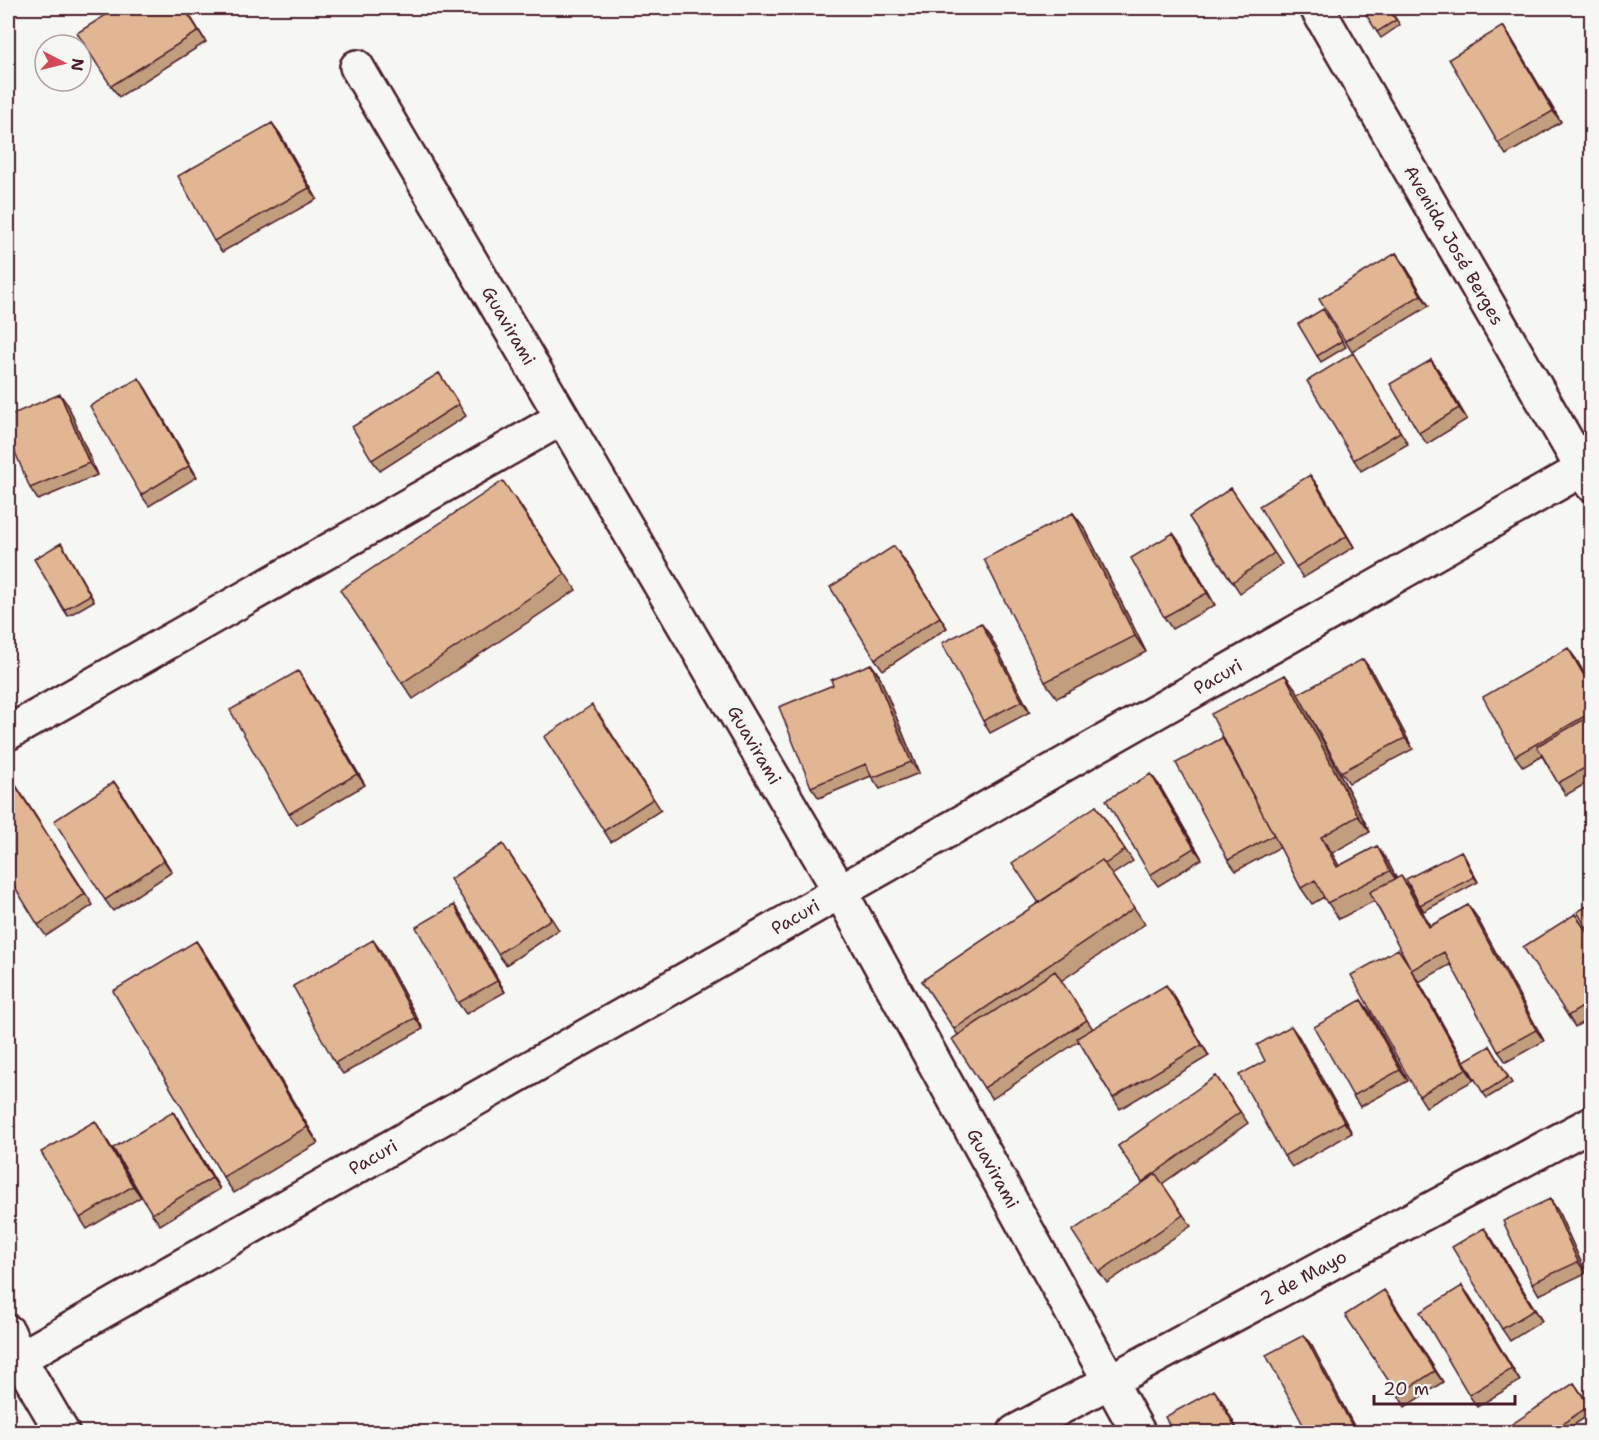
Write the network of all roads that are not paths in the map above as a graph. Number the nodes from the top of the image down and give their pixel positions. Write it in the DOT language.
graph roads {
  1 [pos="1317,8"];
  2 [pos="357,67"];
  3 [pos="562,418"];
  4 [pos="1587,477"];
  5 [pos="8,733"];
  6 [pos="841,893"];
  7 [pos="1592,1123"];
  8 [pos="11,1352"];
  9 [pos="1110,1381"];
  10 [pos="62,1432"];
  11 [pos="1015,1432"];
  12 [pos="1138,1432"];
  1 -- 4 [label="street, Avenida José Berges"];
  2 -- 3 [label="street, Guavirami"];
  3 -- 5 [label="street"];
  3 -- 6 [label="street, Guavirami"];
  4 -- 6 [label="street, Pacuri"];
  6 -- 8 [label="street, Pacuri"];
  6 -- 9 [label="street, Guavirami"];
  7 -- 9 [label="street, 2 de Mayo"];
  8 -- 10 [label="street"];
  9 -- 11 [label="street, 2 de Mayo"];
  9 -- 12 [label="street, Guavirami"];
}
